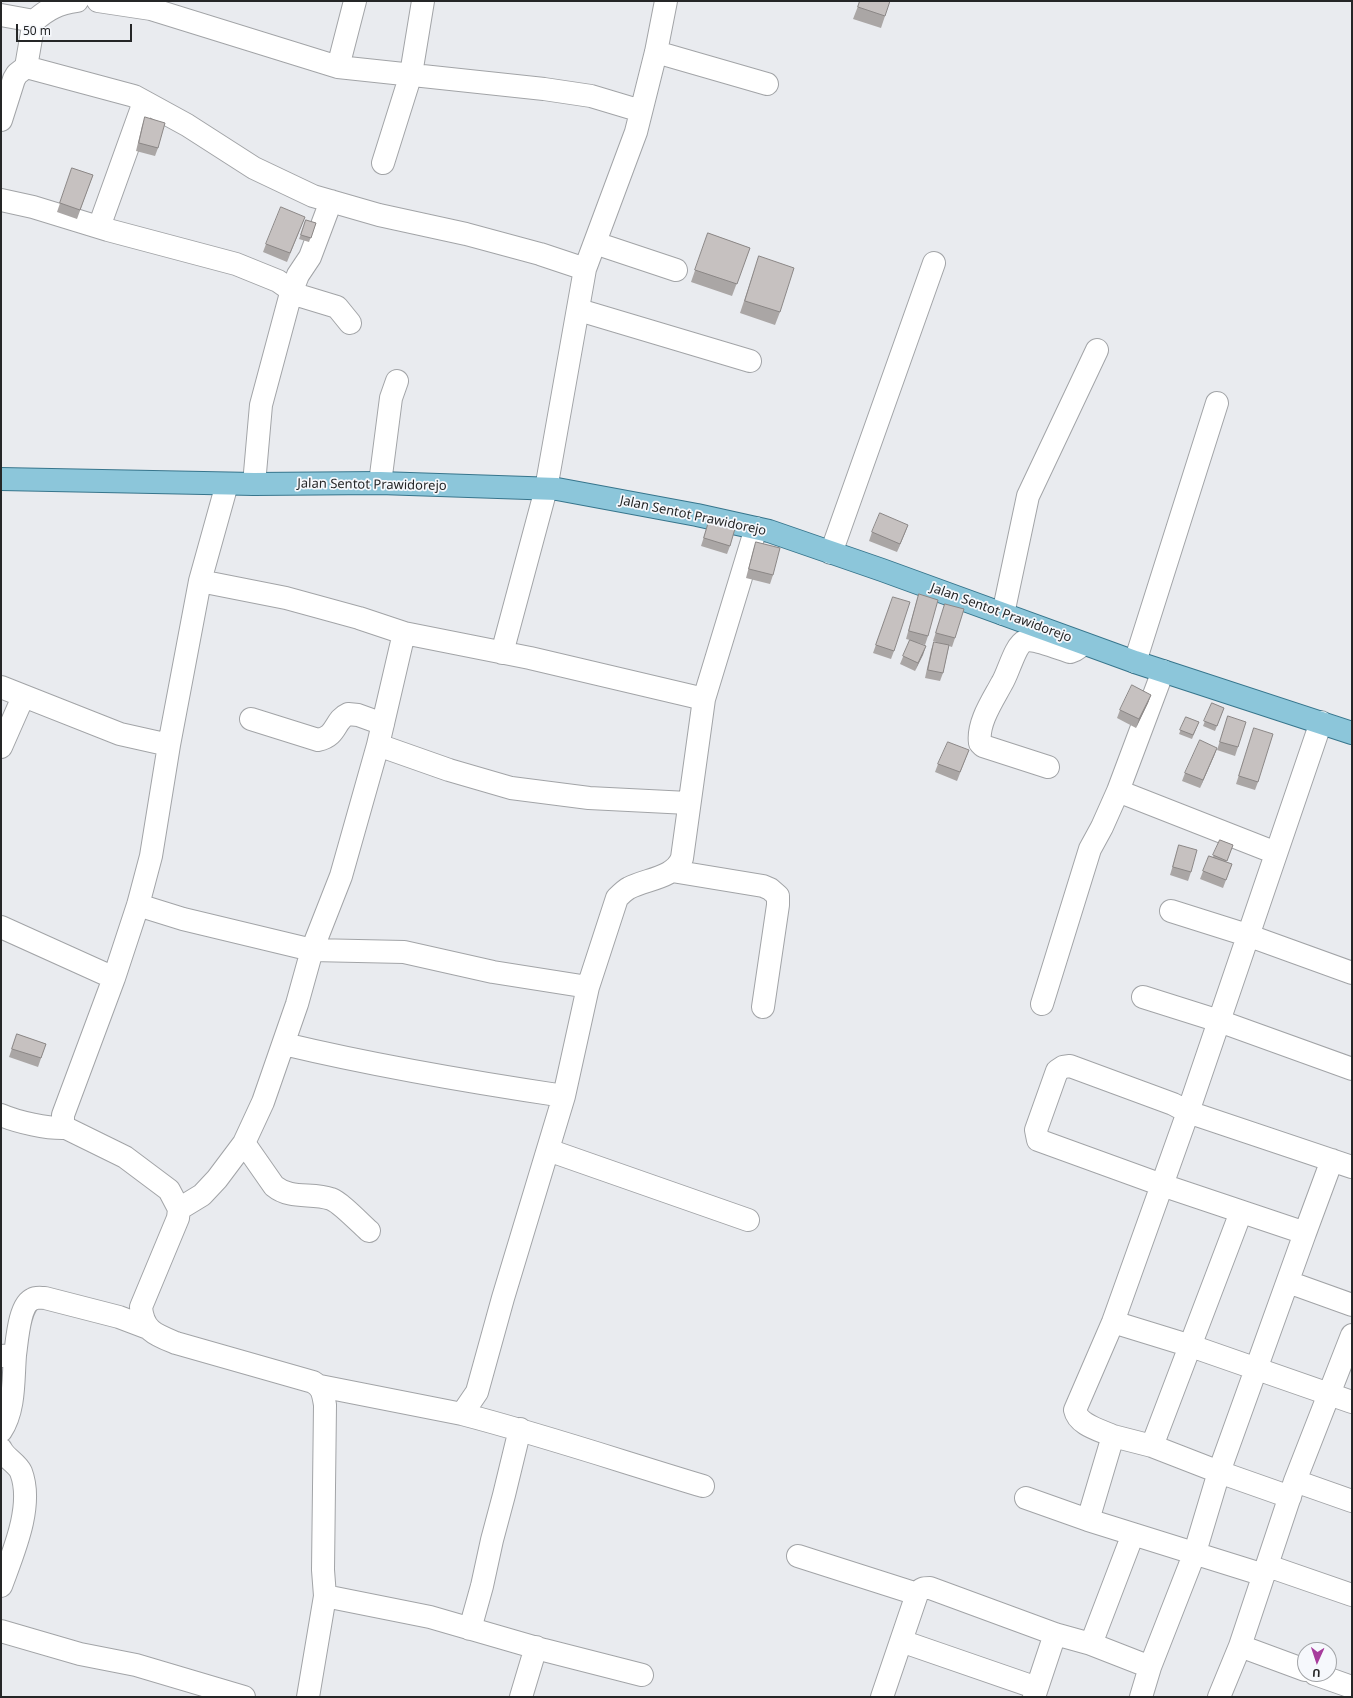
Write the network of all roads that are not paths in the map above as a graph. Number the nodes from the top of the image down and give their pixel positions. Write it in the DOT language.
graph roads {
  1 [pos="77,1"];
  2 [pos="98,1"];
  3 [pos="355,1"];
  4 [pos="423,1"];
  5 [pos="666,1"];
  6 [pos="1,15"];
  7 [pos="34,21"];
  8 [pos="656,52"];
  9 [pos="26,66"];
  10 [pos="338,67"];
  11 [pos="411,74"];
  12 [pos="767,84"];
  13 [pos="144,102"];
  14 [pos="641,111"];
  15 [pos="1,120"];
  16 [pos="383,163"];
  17 [pos="1,200"];
  18 [pos="331,201"];
  19 [pos="99,227"];
  20 [pos="595,243"];
  21 [pos="934,263"];
  22 [pos="585,269"];
  23 [pos="676,270"];
  24 [pos="291,293"];
  25 [pos="579,310"];
  26 [pos="350,323"];
  27 [pos="1097,350"];
  28 [pos="750,361"];
  29 [pos="397,381"];
  30 [pos="1218,403"];
  31 [pos="1,479"];
  32 [pos="380,483"];
  33 [pos="227,484"];
  34 [pos="254,484"];
  35 [pos="546,489"];
  36 [pos="756,528"];
  37 [pos="831,553"];
  38 [pos="200,580"];
  39 [pos="1003,614"];
  40 [pos="404,633"];
  41 [pos="1084,644"];
  42 [pos="502,652"];
  43 [pos="1135,662"];
  44 [pos="1163,671"];
  45 [pos="1,688"];
  46 [pos="23,697"];
  47 [pos="704,699"];
  48 [pos="251,719"];
  49 [pos="1321,722"];
  50 [pos="383,724"];
  51 [pos="1352,733"];
  52 [pos="169,745"];
  53 [pos="378,745"];
  54 [pos="1,747"];
  55 [pos="1048,767"];
  56 [pos="1118,791"];
  57 [pos="688,803"];
  58 [pos="1276,853"];
  59 [pos="672,871"];
  60 [pos="138,905"];
  61 [pos="1171,911"];
  62 [pos="1,927"];
  63 [pos="1247,935"];
  64 [pos="312,950"];
  65 [pos="1352,973"];
  66 [pos="114,978"];
  67 [pos="588,987"];
  68 [pos="1143,997"];
  69 [pos="1042,1004"];
  70 [pos="763,1007"];
  71 [pos="1218,1021"];
  72 [pos="284,1044"];
  73 [pos="1352,1069"];
  74 [pos="564,1096"];
  75 [pos="1188,1112"];
  76 [pos="1,1115"];
  77 [pos="66,1128"];
  78 [pos="244,1143"];
  79 [pos="548,1150"];
  80 [pos="1342,1163"];
  81 [pos="1162,1185"];
  82 [pos="180,1209"];
  83 [pos="1241,1212"];
  84 [pos="748,1220"];
  85 [pos="369,1231"];
  86 [pos="1305,1233"];
  87 [pos="1288,1282"];
  88 [pos="1352,1305"];
  89 [pos="1113,1322"];
  90 [pos="148,1328"];
  91 [pos="1352,1335"];
  92 [pos="1191,1346"];
  93 [pos="8,1356"];
  94 [pos="1256,1368"];
  95 [pos="320,1386"];
  96 [pos="1329,1393"];
  97 [pos="1352,1402"];
  98 [pos="462,1414"];
  99 [pos="520,1429"];
  100 [pos="1,1431"];
  101 [pos="1113,1436"];
  102 [pos="1152,1446"];
  103 [pos="1,1449"];
  104 [pos="1219,1472"];
  105 [pos="703,1486"];
  106 [pos="1292,1489"];
  107 [pos="1026,1498"];
  108 [pos="1352,1501"];
  109 [pos="1088,1520"];
  110 [pos="1133,1534"];
  111 [pos="1195,1552"];
  112 [pos="798,1556"];
  113 [pos="1266,1570"];
  114 [pos="1,1586"];
  115 [pos="918,1594"];
  116 [pos="1352,1595"];
  117 [pos="325,1596"];
  118 [pos="470,1628"];
  119 [pos="1,1631"];
  120 [pos="1055,1634"];
  121 [pos="901,1641"];
  122 [pos="1091,1644"];
  123 [pos="1240,1646"];
  124 [pos="536,1647"];
  125 [pos="1150,1667"];
  126 [pos="1297,1667"];
  127 [pos="642,1675"];
  128 [pos="1336,1682"];
  129 [pos="1352,1688"];
  130 [pos="1036,1693"];
  131 [pos="244,1697"];
  132 [pos="308,1697"];
  133 [pos="521,1697"];
  134 [pos="882,1697"];
  135 [pos="1141,1697"];
  136 [pos="1219,1697"];
  1 -- 7 [label="street"];
  2 -- 10 [label="street"];
  3 -- 10 [label="street"];
  4 -- 11 [label="street"];
  5 -- 8 [label="street"];
  6 -- 7 [label="street"];
  7 -- 9 [label="street"];
  8 -- 12 [label="street"];
  8 -- 14 [label="street"];
  9 -- 13 [label="street"];
  9 -- 15 [label="street"];
  10 -- 11 [label="street"];
  11 -- 14 [label="street"];
  11 -- 16 [label="street"];
  13 -- 18 [label="street"];
  13 -- 19 [label="street"];
  14 -- 20 [label="street"];
  17 -- 19 [label="street"];
  18 -- 22 [label="street"];
  18 -- 24 [label="street"];
  19 -- 24 [label="street"];
  20 -- 22 [label="street"];
  20 -- 23 [label="street"];
  21 -- 37 [label="street"];
  22 -- 25 [label="street"];
  24 -- 26 [label="street"];
  24 -- 34 [label="street"];
  25 -- 28 [label="street"];
  25 -- 35 [label="street"];
  27 -- 39 [label="street"];
  29 -- 32 [label="street"];
  30 -- 43 [label="street"];
  31 -- 33 [label="main road, Jalan Sentot Prawidorejo"];
  32 -- 34 [label="main road, Jalan Sentot Prawidorejo"];
  32 -- 35 [label="main road, Jalan Sentot Prawidorejo"];
  33 -- 34 [label="main road, Jalan Sentot Prawidorejo"];
  33 -- 38 [label="street"];
  35 -- 36 [label="main road, Jalan Sentot Prawidorejo"];
  35 -- 42 [label="street"];
  36 -- 37 [label="main road, Jalan Sentot Prawidorejo"];
  36 -- 47 [label="street"];
  37 -- 39 [label="main road, Jalan Sentot Prawidorejo"];
  38 -- 40 [label="street"];
  38 -- 52 [label="street"];
  39 -- 41 [label="main road, Jalan Sentot Prawidorejo"];
  40 -- 42 [label="street"];
  40 -- 50 [label="street"];
  41 -- 43 [label="main road, Jalan Sentot Prawidorejo"];
  41 -- 55 [label="street"];
  42 -- 47 [label="street"];
  43 -- 44 [label="main road, Jalan Sentot Prawidorejo"];
  44 -- 49 [label="main road, Jalan Sentot Prawidorejo"];
  44 -- 56 [label="street"];
  45 -- 46 [label="street"];
  46 -- 52 [label="street"];
  46 -- 54 [label="street"];
  47 -- 57 [label="street"];
  48 -- 50 [label="street"];
  49 -- 51 [label="main road, Jalan Sentot Prawidorejo"];
  49 -- 58 [label="street"];
  50 -- 53 [label="street"];
  52 -- 60 [label="street"];
  53 -- 57 [label="street"];
  53 -- 64 [label="street"];
  56 -- 58 [label="street"];
  56 -- 69 [label="street"];
  57 -- 59 [label="street"];
  58 -- 63 [label="street"];
  59 -- 67 [label="street"];
  59 -- 70 [label="street"];
  60 -- 64 [label="street"];
  60 -- 66 [label="street"];
  61 -- 63 [label="street"];
  62 -- 66 [label="street"];
  63 -- 65 [label="street"];
  63 -- 71 [label="street"];
  64 -- 67 [label="street"];
  64 -- 72 [label="street"];
  66 -- 77 [label="street"];
  67 -- 74 [label="street"];
  68 -- 71 [label="street"];
  71 -- 73 [label="street"];
  71 -- 75 [label="street"];
  72 -- 74 [label="street"];
  72 -- 78 [label="street"];
  74 -- 79 [label="street"];
  75 -- 80 [label="street"];
  75 -- 81 [label="street"];
  75 -- 81 [label="street"];
  76 -- 77 [label="street"];
  77 -- 82 [label="street"];
  78 -- 82 [label="street"];
  78 -- 85 [label="street"];
  79 -- 84 [label="street"];
  79 -- 98 [label="street"];
  80 -- 86 [label="street"];
  81 -- 83 [label="street"];
  81 -- 89 [label="street"];
  82 -- 90 [label="street"];
  83 -- 86 [label="street"];
  83 -- 92 [label="street"];
  86 -- 87 [label="street"];
  87 -- 88 [label="street"];
  87 -- 94 [label="street"];
  89 -- 92 [label="street"];
  89 -- 101 [label="street"];
  90 -- 93 [label="street"];
  90 -- 95 [label="street"];
  91 -- 96 [label="street"];
  92 -- 94 [label="street"];
  92 -- 102 [label="street"];
  93 -- 100 [label="street"];
  94 -- 96 [label="street"];
  94 -- 104 [label="street"];
  95 -- 98 [label="street"];
  95 -- 117 [label="street"];
  96 -- 97 [label="street"];
  96 -- 106 [label="street"];
  98 -- 99 [label="street"];
  99 -- 105 [label="street"];
  99 -- 118 [label="street"];
  101 -- 102 [label="street"];
  101 -- 109 [label="street"];
  102 -- 104 [label="street"];
  103 -- 114 [label="street"];
  104 -- 106 [label="street"];
  104 -- 111 [label="street"];
  106 -- 108 [label="street"];
  106 -- 113 [label="street"];
  107 -- 109 [label="street"];
  109 -- 110 [label="street"];
  110 -- 111 [label="street"];
  110 -- 122 [label="street"];
  111 -- 113 [label="street"];
  111 -- 125 [label="street"];
  112 -- 115 [label="street"];
  113 -- 116 [label="street"];
  113 -- 123 [label="street"];
  115 -- 120 [label="street"];
  115 -- 121 [label="street"];
  117 -- 118 [label="street"];
  117 -- 132 [label="street"];
  118 -- 124 [label="street"];
  119 -- 131 [label="street"];
  120 -- 122 [label="street"];
  120 -- 130 [label="street"];
  121 -- 130 [label="street"];
  121 -- 134 [label="street"];
  122 -- 125 [label="street"];
  123 -- 126 [label="street"];
  123 -- 136 [label="street"];
  124 -- 127 [label="street"];
  124 -- 133 [label="street"];
  125 -- 135 [label="street"];
  128 -- 129 [label="street"];
}
